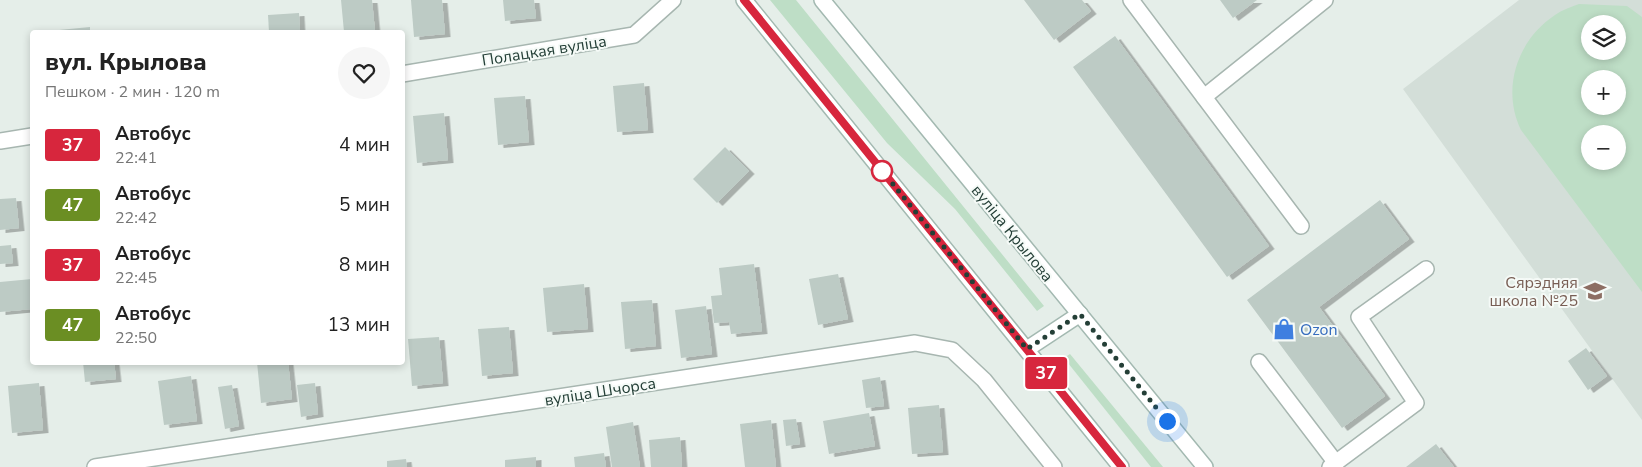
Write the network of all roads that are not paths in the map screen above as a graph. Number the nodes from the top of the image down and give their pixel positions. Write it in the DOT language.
graph roads {
  1 [pos="673,0"];
  2 [pos="744,0"];
  3 [pos="822,0"];
  4 [pos="1131,0"];
  5 [pos="1325,0"];
  6 [pos="405,73"];
  7 [pos="1204,97"];
  8 [pos="30,136"];
  9 [pos="0,141"];
  10 [pos="1301,226"];
  11 [pos="1426,269"];
  12 [pos="1080,314"];
  13 [pos="1027,349"];
  14 [pos="1259,362"];
  15 [pos="1333,465"];
  16 [pos="95,467"];
  17 [pos="1054,467"];
  18 [pos="1122,467"];
  19 [pos="1205,467"];
  1 -- 6 [label="street, Полацкая вуліца"];
  2 -- 13 [label="street"];
  3 -- 12 [label="street, вуліца Крылова"];
  4 -- 7 [label="street"];
  5 -- 7 [label="street"];
  7 -- 10 [label="street"];
  8 -- 9 [label="street"];
  11 -- 15 [label="street"];
  12 -- 13 [label="street"];
  12 -- 19 [label="street, вуліца Крылова"];
  13 -- 18 [label="street"];
  14 -- 15 [label="street"];
  16 -- 17 [label="street, вуліца Шчорса"];
}
